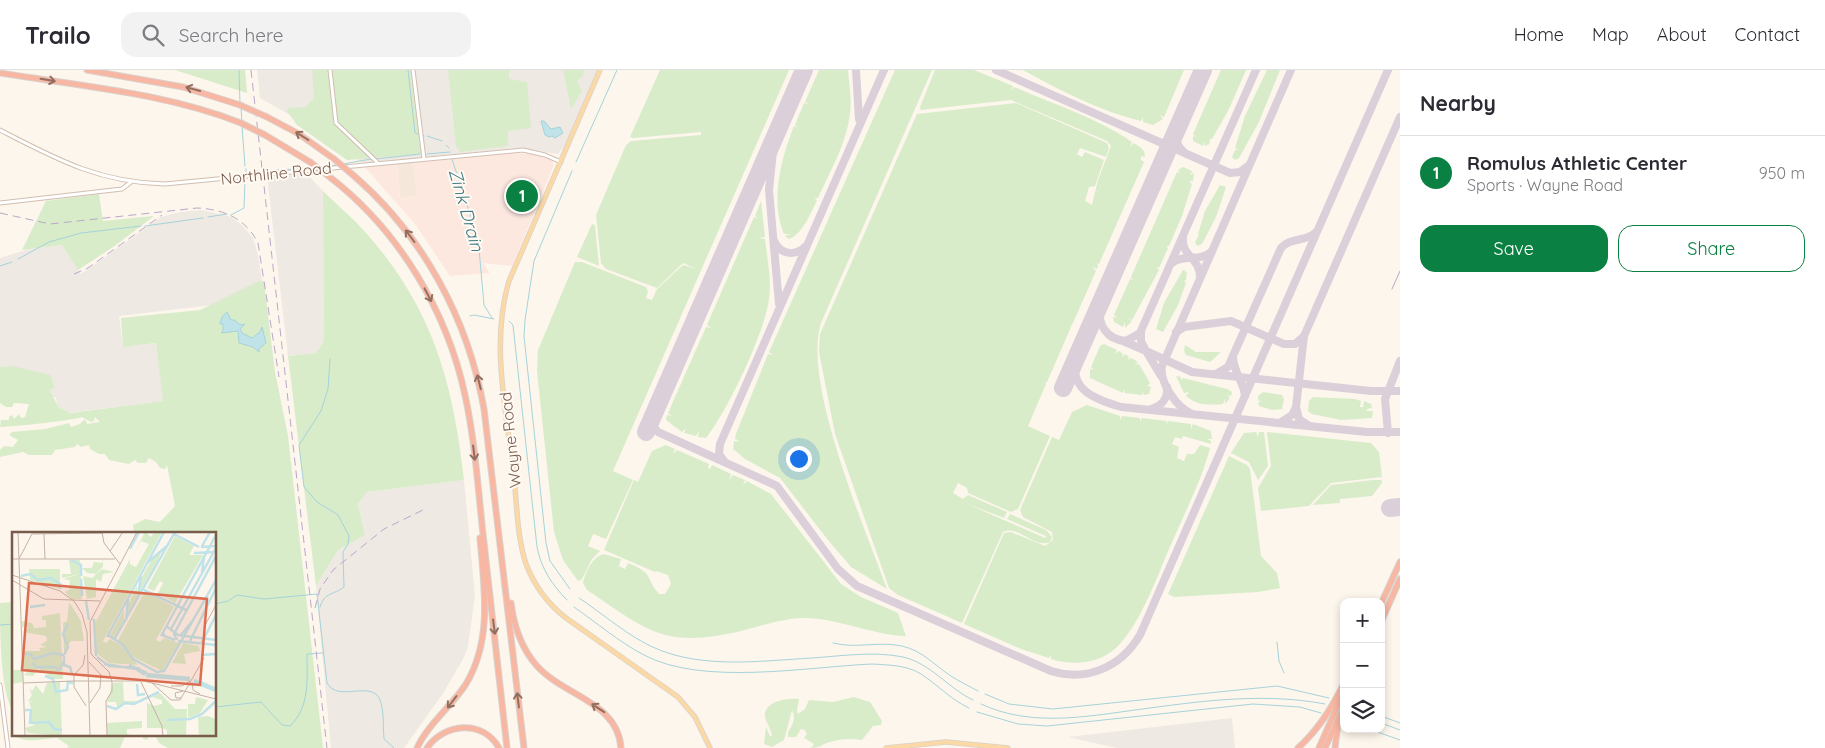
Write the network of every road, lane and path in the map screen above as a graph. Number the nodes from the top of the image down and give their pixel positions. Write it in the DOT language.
graph roads {
  1 [pos="87,70"];
  2 [pos="330,70"];
  3 [pos="413,70"];
  4 [pos="600,70"];
  5 [pos="0,73"];
  6 [pos="0,130"];
  7 [pos="424,159"];
  8 [pos="562,162"];
  9 [pos="378,164"];
  10 [pos="131,182"];
  11 [pos="0,203"];
  12 [pos="494,489"];
  13 [pos="478,492"];
  14 [pos="1400,562"];
  15 [pos="1400,579"];
  16 [pos="1384,598"];
  17 [pos="1385,613"];
  18 [pos="0,685"];
  19 [pos="1340,694"];
  20 [pos="1340,696"];
  21 [pos="1340,716"];
  22 [pos="1340,718"];
  23 [pos="524,746"];
  24 [pos="999,747"];
  25 [pos="8,748"];
  26 [pos="417,748"];
  27 [pos="427,748"];
  28 [pos="499,748"];
  29 [pos="507,748"];
  30 [pos="621,748"];
  31 [pos="710,748"];
  32 [pos="886,748"];
  33 [pos="1008,748"];
  34 [pos="1298,748"];
  35 [pos="1319,748"];
  36 [pos="1325,748"];
  37 [pos="1335,748"];
  12 -- 1 [label="highway, one-way, bridge"];
  2 -- 9 [label="street"];
  3 -- 7 [label="street"];
  4 -- 8 [label="main road, Wayne Road"];
  5 -- 13 [label="highway, one-way, bridge"];
  6 -- 10 [label="street, Northline Road"];
  7 -- 8 [label="street, Northline Road"];
  7 -- 9 [label="street, Northline Road"];
  8 -- 31 [label="main road, Wayne Road"];
  9 -- 10 [label="street, Northline Road"];
  10 -- 11 [label="street"];
  23 -- 12 [label="highway, one-way"];
  30 -- 12 [label="highway, one-way"];
  13 -- 26 [label="highway, one-way"];
  13 -- 29 [label="highway, one-way"];
  14 -- 16 [label="highway"];
  15 -- 17 [label="highway"];
  18 -- 25 [label="street"];
  19 -- 34 [label="highway"];
  20 -- 35 [label="highway"];
  21 -- 36 [label="highway"];
  22 -- 37 [label="highway"];
  24 -- 32 [label="main road"];
  24 -- 33 [label="main road"];
  27 -- 28 [label="highway"];
}
